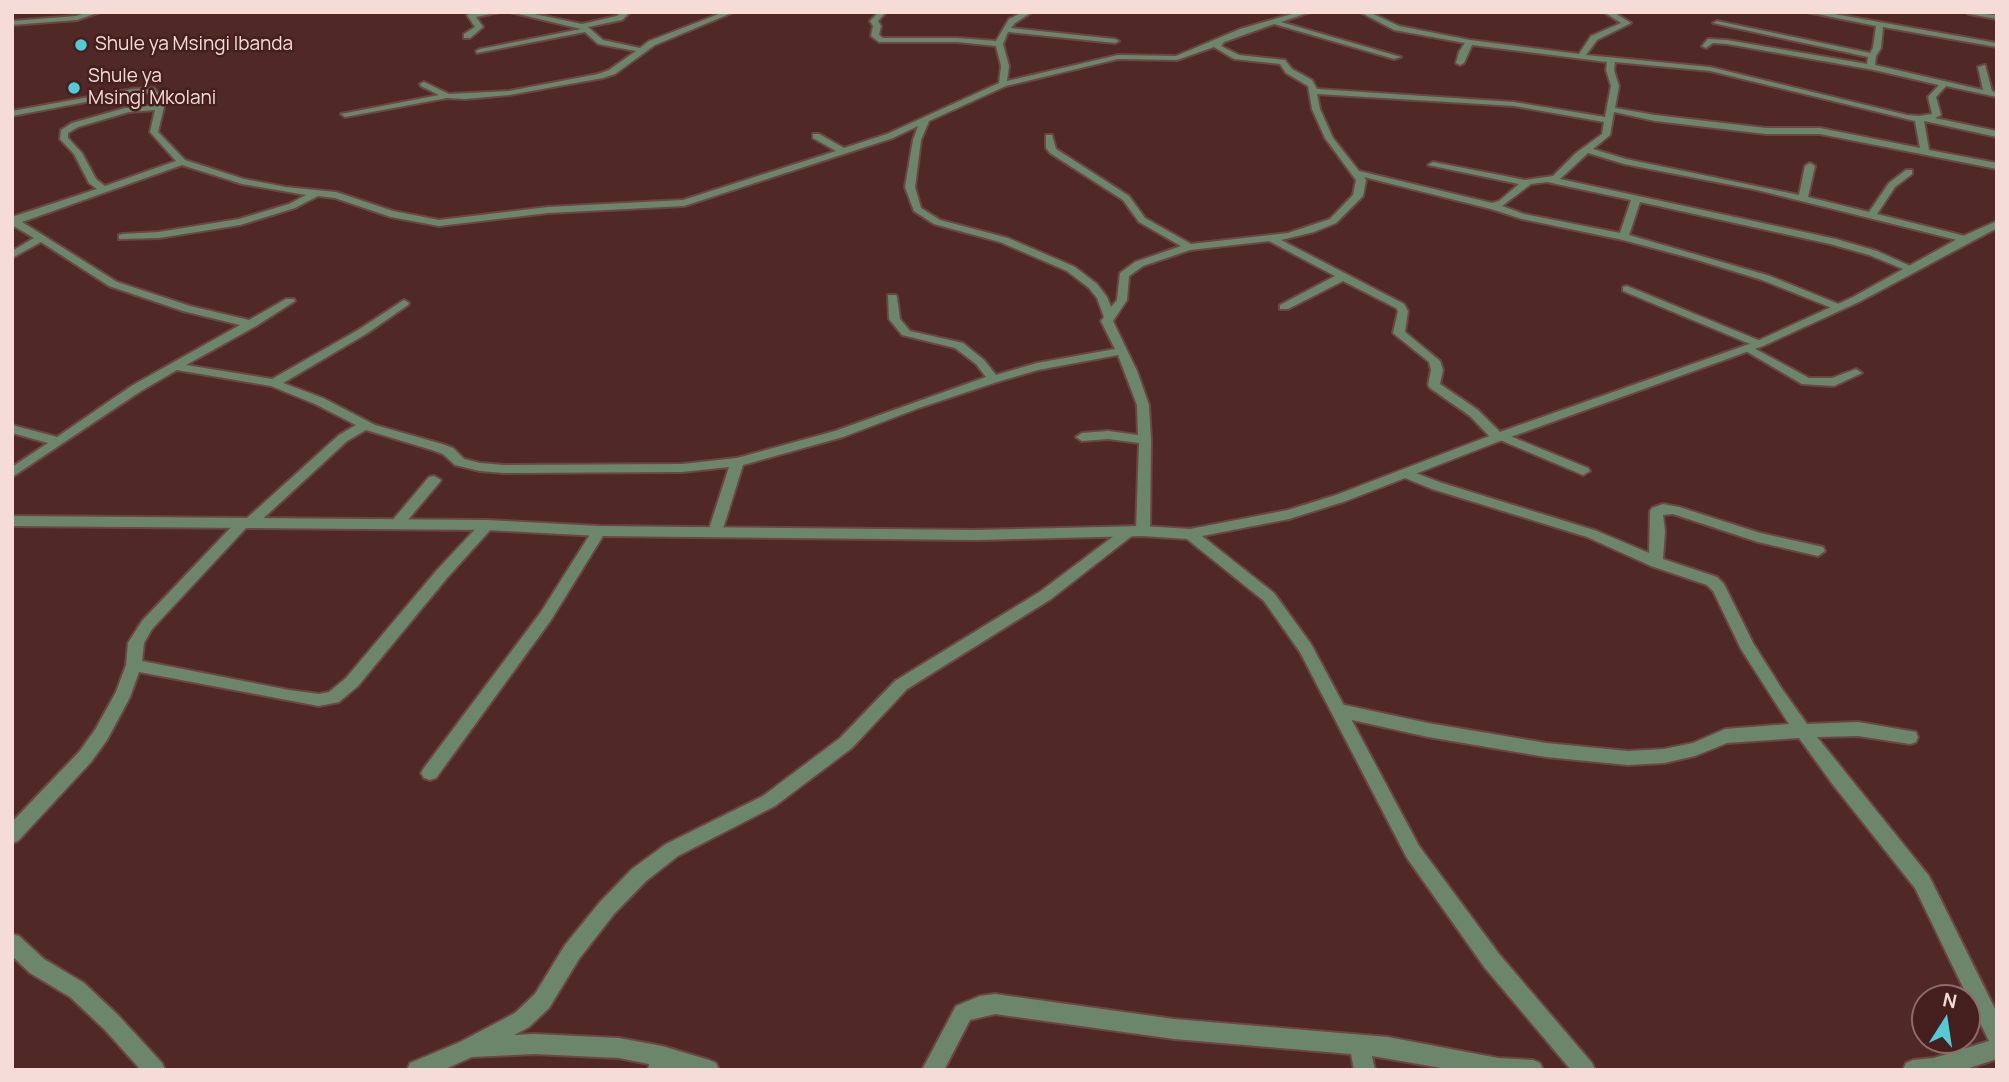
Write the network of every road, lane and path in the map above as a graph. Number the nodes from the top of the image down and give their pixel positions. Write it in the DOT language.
graph roads {
  1 [pos="97,12"];
  2 [pos="497,12"];
  3 [pos="513,12"];
  4 [pos="627,12"];
  5 [pos="730,12"];
  6 [pos="883,12"];
  7 [pos="1029,12"];
  8 [pos="1307,12"];
  9 [pos="1363,12"];
  10 [pos="1607,12"];
  11 [pos="1810,12"];
  12 [pos="1969,12"];
  13 [pos="1617,14"];
  14 [pos="1279,17"];
  15 [pos="1997,17"];
  16 [pos="12,23"];
  17 [pos="1717,23"];
  18 [pos="1880,24"];
  19 [pos="584,28"];
  20 [pos="1006,30"];
  21 [pos="467,36"];
  22 [pos="1115,41"];
  23 [pos="1470,42"];
  24 [pos="1217,43"];
  25 [pos="999,44"];
  26 [pos="1997,45"];
  27 [pos="1706,46"];
  28 [pos="640,50"];
  29 [pos="480,51"];
  30 [pos="1872,56"];
  31 [pos="1397,57"];
  32 [pos="1581,57"];
  33 [pos="1611,60"];
  34 [pos="1460,64"];
  35 [pos="1982,67"];
  36 [pos="1874,68"];
  37 [pos="424,84"];
  38 [pos="1003,84"];
  39 [pos="1943,85"];
  40 [pos="1313,91"];
  41 [pos="1992,94"];
  42 [pos="447,96"];
  43 [pos="160,107"];
  44 [pos="1610,109"];
  45 [pos="12,114"];
  46 [pos="345,114"];
  47 [pos="926,118"];
  48 [pos="1923,119"];
  49 [pos="1607,120"];
  50 [pos="1997,134"];
  51 [pos="816,136"];
  52 [pos="1049,137"];
  53 [pos="841,150"];
  54 [pos="1588,150"];
  55 [pos="1925,151"];
  56 [pos="182,162"];
  57 [pos="1433,165"];
  58 [pos="1810,166"];
  59 [pos="1997,166"];
  60 [pos="1909,172"];
  61 [pos="1357,173"];
  62 [pos="1550,180"];
  63 [pos="1527,183"];
  64 [pos="103,189"];
  65 [pos="317,193"];
  66 [pos="1636,199"];
  67 [pos="1803,199"];
  68 [pos="1492,206"];
  69 [pos="1872,214"];
  70 [pos="13,221"];
  71 [pos="1997,224"];
  72 [pos="123,237"];
  73 [pos="1624,237"];
  74 [pos="41,239"];
  75 [pos="1272,239"];
  76 [pos="1965,239"];
  77 [pos="1189,247"];
  78 [pos="12,255"];
  79 [pos="1912,269"];
  80 [pos="1344,276"];
  81 [pos="1627,289"];
  82 [pos="892,297"];
  83 [pos="290,301"];
  84 [pos="404,303"];
  85 [pos="1284,307"];
  86 [pos="1837,307"];
  87 [pos="1109,316"];
  88 [pos="252,324"];
  89 [pos="1753,346"];
  90 [pos="1122,351"];
  91 [pos="173,366"];
  92 [pos="1856,373"];
  93 [pos="993,379"];
  94 [pos="274,383"];
  95 [pos="366,425"];
  96 [pos="12,429"];
  97 [pos="1499,436"];
  98 [pos="1083,437"];
  99 [pos="1145,440"];
  100 [pos="57,441"];
  101 [pos="737,462"];
  102 [pos="1583,471"];
  103 [pos="1405,473"];
  104 [pos="12,474"];
  105 [pos="435,480"];
  106 [pos="12,521"];
  107 [pos="246,523"];
  108 [pos="487,524"];
  109 [pos="396,525"];
  110 [pos="599,531"];
  111 [pos="715,531"];
  112 [pos="1136,531"];
  113 [pos="1190,534"];
  114 [pos="1818,551"];
  115 [pos="1656,562"];
  116 [pos="134,665"];
  117 [pos="1340,710"];
  118 [pos="1802,730"];
  119 [pos="1910,737"];
  120 [pos="430,773"];
  121 [pos="12,835"];
  122 [pos="14,948"];
  123 [pos="1997,1035"];
  124 [pos="1359,1045"];
  125 [pos="467,1049"];
  126 [pos="1997,1049"];
  127 [pos="660,1063"];
  128 [pos="155,1070"];
  129 [pos="417,1070"];
  130 [pos="709,1070"];
  131 [pos="932,1070"];
  132 [pos="1365,1070"];
  133 [pos="1533,1070"];
  134 [pos="1585,1070"];
  135 [pos="1913,1070"];
  1 -- 16 [label="street"];
  2 -- 21 [label="street"];
  3 -- 19 [label="street"];
  4 -- 19 [label="street"];
  5 -- 28 [label="street"];
  6 -- 25 [label="street"];
  7 -- 20 [label="street"];
  8 -- 14 [label="street"];
  9 -- 23 [label="street"];
  10 -- 13 [label="street"];
  11 -- 18 [label="street"];
  12 -- 15 [label="street"];
  13 -- 32 [label="street"];
  14 -- 24 [label="street"];
  14 -- 31 [label="street"];
  17 -- 30 [label="street"];
  18 -- 26 [label="street"];
  18 -- 30 [label="street"];
  19 -- 28 [label="street"];
  19 -- 29 [label="street"];
  20 -- 22 [label="street"];
  20 -- 25 [label="street"];
  23 -- 32 [label="street"];
  23 -- 34 [label="street"];
  24 -- 38 [label="street"];
  24 -- 40 [label="street"];
  25 -- 38 [label="street"];
  27 -- 36 [label="street"];
  28 -- 42 [label="street"];
  30 -- 36 [label="street"];
  32 -- 33 [label="street"];
  33 -- 44 [label="street"];
  33 -- 48 [label="street"];
  35 -- 41 [label="street"];
  36 -- 39 [label="street"];
  37 -- 42 [label="street"];
  38 -- 47 [label="street"];
  39 -- 41 [label="street"];
  39 -- 48 [label="street"];
  40 -- 49 [label="street"];
  40 -- 61 [label="street"];
  42 -- 46 [label="street"];
  43 -- 45 [label="street"];
  43 -- 56 [label="street"];
  43 -- 64 [label="street"];
  44 -- 49 [label="street"];
  44 -- 55 [label="street"];
  47 -- 53 [label="street"];
  47 -- 87 [label="street"];
  48 -- 50 [label="street"];
  48 -- 55 [label="street"];
  49 -- 54 [label="street"];
  51 -- 53 [label="street"];
  52 -- 77 [label="street"];
  53 -- 65 [label="street"];
  54 -- 62 [label="street"];
  54 -- 67 [label="street"];
  55 -- 59 [label="street"];
  56 -- 64 [label="street"];
  56 -- 65 [label="street"];
  57 -- 63 [label="street"];
  58 -- 67 [label="street"];
  60 -- 69 [label="street"];
  61 -- 68 [label="street"];
  61 -- 75 [label="street"];
  62 -- 63 [label="street"];
  62 -- 66 [label="street"];
  63 -- 68 [label="street"];
  64 -- 70 [label="street"];
  65 -- 72 [label="street"];
  66 -- 73 [label="street"];
  66 -- 79 [label="street"];
  67 -- 69 [label="street"];
  68 -- 73 [label="street"];
  69 -- 76 [label="street"];
  70 -- 74 [label="street"];
  71 -- 76 [label="street"];
  73 -- 86 [label="street"];
  74 -- 78 [label="street"];
  74 -- 88 [label="street"];
  75 -- 77 [label="street"];
  75 -- 80 [label="street"];
  76 -- 79 [label="street"];
  77 -- 87 [label="street"];
  79 -- 86 [label="street"];
  80 -- 85 [label="street"];
  80 -- 97 [label="street"];
  81 -- 89 [label="street"];
  82 -- 93 [label="street"];
  83 -- 88 [label="street"];
  84 -- 94 [label="street"];
  86 -- 89 [label="street"];
  87 -- 90 [label="street"];
  88 -- 91 [label="street"];
  89 -- 92 [label="street"];
  89 -- 97 [label="street"];
  90 -- 93 [label="street"];
  90 -- 99 [label="street"];
  91 -- 94 [label="street"];
  91 -- 100 [label="street"];
  93 -- 101 [label="street"];
  94 -- 95 [label="street"];
  95 -- 101 [label="street"];
  95 -- 107 [label="street"];
  96 -- 100 [label="street"];
  97 -- 102 [label="street"];
  97 -- 103 [label="street"];
  98 -- 99 [label="street"];
  99 -- 112 [label="street"];
  100 -- 104 [label="street"];
  101 -- 111 [label="street"];
  103 -- 113 [label="street"];
  103 -- 115 [label="street"];
  105 -- 109 [label="street"];
  106 -- 107 [label="street"];
  107 -- 109 [label="street"];
  107 -- 116 [label="street"];
  108 -- 109 [label="street"];
  108 -- 110 [label="street"];
  108 -- 116 [label="street"];
  110 -- 111 [label="street"];
  110 -- 120 [label="street"];
  111 -- 112 [label="street"];
  112 -- 113 [label="street"];
  112 -- 125 [label="street"];
  113 -- 117 [label="street"];
  114 -- 115 [label="street"];
  115 -- 118 [label="street"];
  116 -- 121 [label="street"];
  117 -- 118 [label="street"];
  117 -- 134 [label="street"];
  118 -- 119 [label="street"];
  118 -- 123 [label="street"];
  122 -- 128 [label="street"];
  124 -- 131 [label="street"];
  124 -- 132 [label="street"];
  124 -- 133 [label="street"];
  125 -- 127 [label="street"];
  125 -- 129 [label="street"];
  126 -- 135 [label="street"];
  127 -- 130 [label="street"];
}
